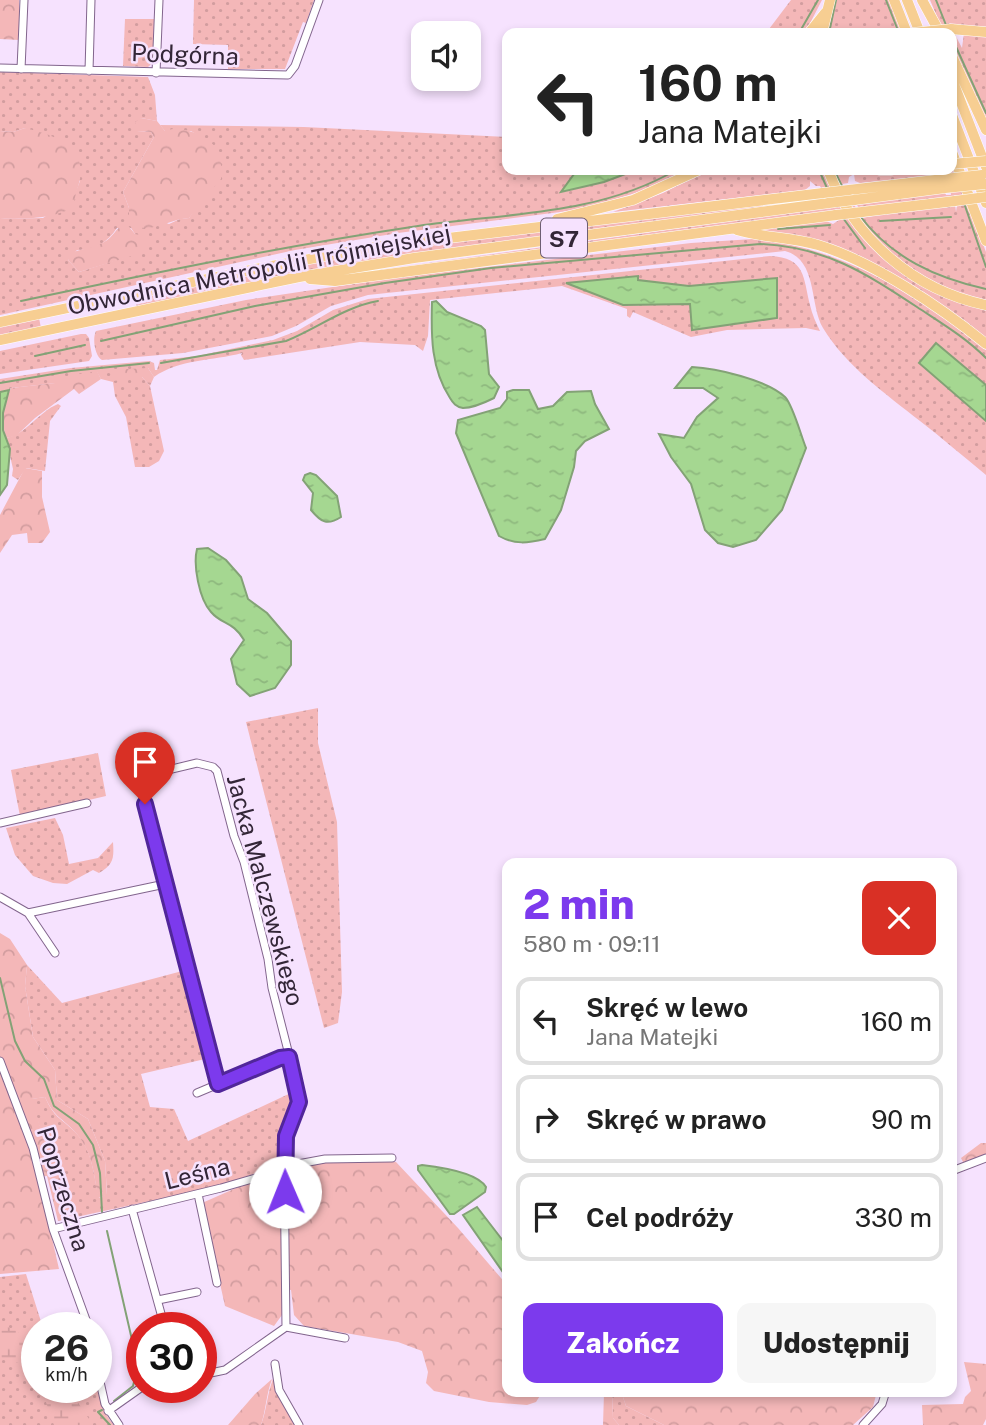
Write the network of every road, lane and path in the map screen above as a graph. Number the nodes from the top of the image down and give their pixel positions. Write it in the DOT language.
graph roads {
  1 [pos="24,0"];
  2 [pos="91,0"];
  3 [pos="159,0"];
  4 [pos="318,0"];
  5 [pos="894,0"];
  6 [pos="907,0"];
  7 [pos="921,0"];
  8 [pos="829,5"];
  9 [pos="813,28"];
  10 [pos="823,28"];
  11 [pos="908,28"];
  12 [pos="918,28"];
  13 [pos="932,28"];
  14 [pos="937,28"];
  15 [pos="957,30"];
  16 [pos="986,32"];
  17 [pos="957,67"];
  18 [pos="0,68"];
  19 [pos="21,69"];
  20 [pos="89,71"];
  21 [pos="156,73"];
  22 [pos="957,94"];
  23 [pos="957,128"];
  24 [pos="986,130"];
  25 [pos="986,161"];
  26 [pos="957,164"];
  27 [pos="957,165"];
  28 [pos="688,175"];
  29 [pos="830,175"];
  30 [pos="985,177"];
  31 [pos="944,183"];
  32 [pos="986,197"];
  33 [pos="986,203"];
  34 [pos="734,229"];
  35 [pos="502,231"];
  36 [pos="986,241"];
  37 [pos="299,277"];
  38 [pos="986,305"];
  39 [pos="0,322"];
  40 [pos="0,340"];
  41 [pos="986,344"];
  42 [pos="87,803"];
  43 [pos="0,823"];
  44 [pos="165,884"];
  45 [pos="0,897"];
  46 [pos="28,914"];
  47 [pos="55,953"];
  48 [pos="289,1057"];
  49 [pos="0,1061"];
  50 [pos="218,1084"];
  51 [pos="197,1093"];
  52 [pos="392,1158"];
  53 [pos="986,1158"];
  54 [pos="284,1167"];
  55 [pos="957,1169"];
  56 [pos="198,1194"];
  57 [pos="132,1209"];
  58 [pos="53,1229"];
  59 [pos="217,1283"];
  60 [pos="197,1292"];
  61 [pos="158,1300"];
  62 [pos="83,1312"];
  63 [pos="161,1312"];
  64 [pos="286,1327"];
  65 [pos="345,1338"];
  66 [pos="275,1364"];
  67 [pos="217,1372"];
  68 [pos="885,1397"];
  69 [pos="126,1398"];
  70 [pos="106,1403"];
  71 [pos="108,1410"];
  72 [pos="119,1425"];
  73 [pos="299,1425"];
  74 [pos="863,1425"];
  1 -- 19 [label="street"];
  2 -- 20 [label="street"];
  3 -- 21 [label="street"];
  4 -- 21 [label="street, Podgórna"];
  5 -- 11 [label="highway"];
  6 -- 12 [label="highway"];
  7 -- 13 [label="highway"];
  7 -- 14 [label="highway"];
  8 -- 9 [label="highway"];
  8 -- 10 [label="highway"];
  15 -- 16 [label="highway, bridge"];
  17 -- 24 [label="highway"];
  18 -- 19 [label="street, Podgórna"];
  19 -- 20 [label="street, Podgórna"];
  20 -- 21 [label="street, Podgórna"];
  22 -- 30 [label="highway"];
  23 -- 33 [label="highway"];
  25 -- 26 [label="highway, bridge"];
  27 -- 36 [label="highway"];
  28 -- 35 [label="highway"];
  29 -- 38 [label="highway"];
  30 -- 31 [label="highway, Obwodnica Metropolii Trójmiejskiej / S7, bridge"];
  31 -- 35 [label="highway, Obwodnica Metropolii Trójmiejskiej / S7, bridge"];
  31 -- 37 [label="highway, Obwodnica Metropolii Trójmiejskiej / S7, bridge"];
  32 -- 34 [label="highway, bridge"];
  34 -- 37 [label="highway"];
  34 -- 41 [label="highway"];
  35 -- 39 [label="highway, Obwodnica Metropolii Trójmiejskiej / S7"];
  37 -- 40 [label="highway, Obwodnica Metropolii Trójmiejskiej / S7"];
  42 -- 43 [label="street"];
  44 -- 46 [label="street"];
  44 -- 48 [label="street, Jacka Malczewskiego"];
  44 -- 50 [label="street"];
  45 -- 46 [label="street"];
  46 -- 47 [label="street"];
  48 -- 50 [label="street"];
  48 -- 54 [label="street"];
  49 -- 58 [label="street, Poprzeczna"];
  50 -- 51 [label="street"];
  52 -- 54 [label="street, Leśna"];
  53 -- 55 [label="street"];
  54 -- 56 [label="street, Leśna"];
  54 -- 64 [label="street"];
  56 -- 57 [label="street, Leśna"];
  56 -- 59 [label="street"];
  57 -- 58 [label="street, Leśna"];
  57 -- 61 [label="street"];
  58 -- 62 [label="street, Poprzeczna"];
  60 -- 61 [label="street"];
  61 -- 63 [label="street"];
  64 -- 65 [label="street"];
  64 -- 67 [label="street"];
  66 -- 73 [label="street"];
  68 -- 74 [label="street"];
  69 -- 71 [label="street"];
  70 -- 71 [label="street"];
  71 -- 72 [label="street"];
}
